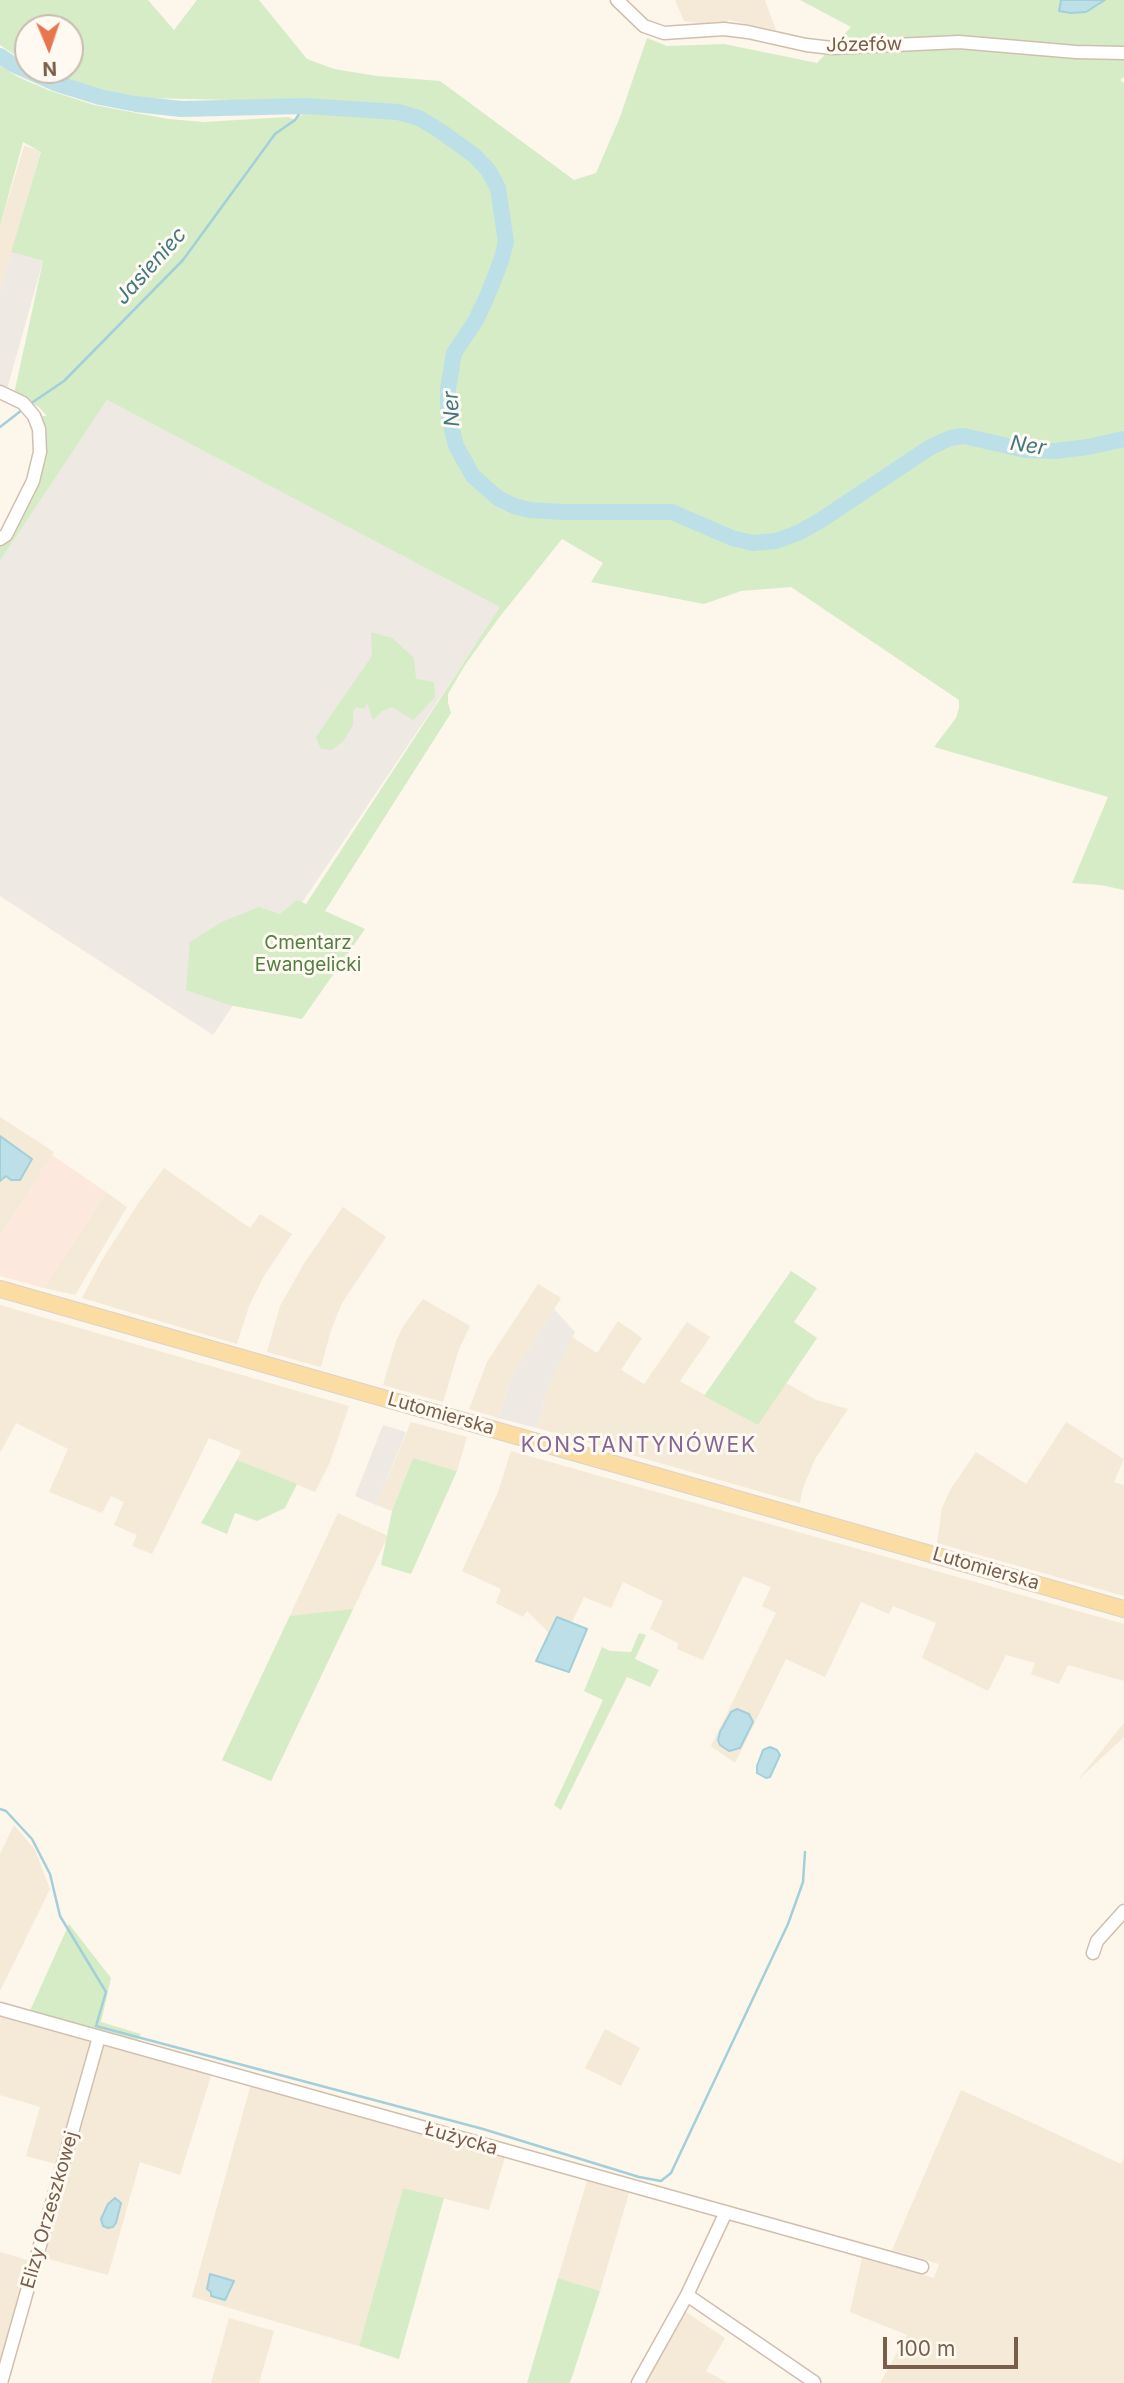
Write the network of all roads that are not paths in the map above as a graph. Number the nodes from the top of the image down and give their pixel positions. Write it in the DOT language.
graph roads {
  1 [pos="617,0"];
  2 [pos="1121,51"];
  3 [pos="0,392"];
  4 [pos="0,539"];
  5 [pos="0,1289"];
  6 [pos="1124,1609"];
  7 [pos="1124,1911"];
  8 [pos="1093,1953"];
  9 [pos="0,2009"];
  10 [pos="99,2037"];
  11 [pos="726,2213"];
  12 [pos="922,2267"];
  13 [pos="687,2295"];
  14 [pos="814,2382"];
  15 [pos="1,2383"];
  16 [pos="638,2383"];
  1 -- 2 [label="street, Józefów"];
  3 -- 4 [label="street"];
  5 -- 6 [label="main road, Lutomierska"];
  7 -- 8 [label="street"];
  9 -- 10 [label="street, Łużycka"];
  10 -- 11 [label="street, Łużycka"];
  10 -- 15 [label="street, Elizy Orzeszkowej"];
  11 -- 12 [label="street, Łużycka"];
  11 -- 13 [label="street"];
  13 -- 14 [label="street"];
  13 -- 16 [label="street"];
}
